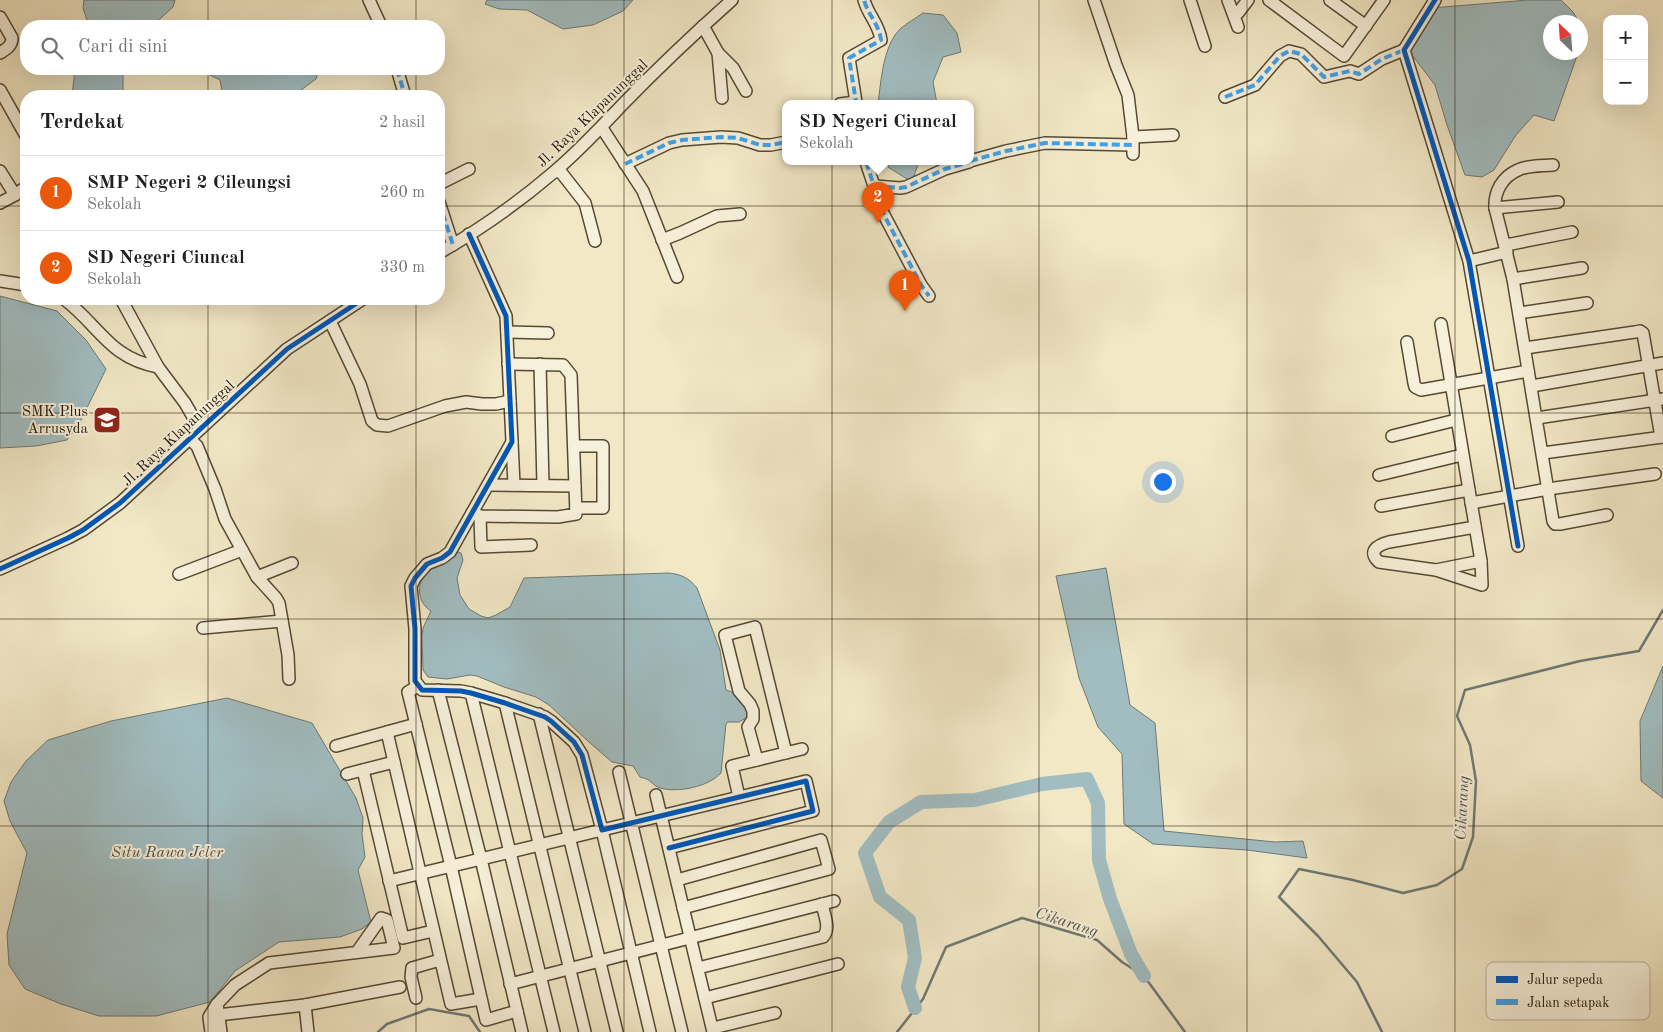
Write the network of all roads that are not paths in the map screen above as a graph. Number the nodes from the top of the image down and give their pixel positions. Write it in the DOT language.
graph roads {
  1 [pos="369,0"];
  2 [pos="732,0"];
  3 [pos="864,0"];
  4 [pos="1094,0"];
  5 [pos="1190,0"];
  6 [pos="1228,0"];
  7 [pos="1248,0"];
  8 [pos="1268,0"];
  9 [pos="1330,0"];
  10 [pos="1384,0"];
  11 [pos="1435,0"];
  12 [pos="1238,13"];
  13 [pos="0,17"];
  14 [pos="378,20"];
  15 [pos="703,26"];
  16 [pos="1366,26"];
  17 [pos="1238,27"];
  18 [pos="1205,46"];
  19 [pos="1404,50"];
  20 [pos="0,53"];
  21 [pos="718,53"];
  22 [pos="398,75"];
  23 [pos="403,90"];
  24 [pos="746,90"];
  25 [pos="1,92"];
  26 [pos="1225,97"];
  27 [pos="722,98"];
  28 [pos="856,100"];
  29 [pos="20,125"];
  30 [pos="602,128"];
  31 [pos="1172,135"];
  32 [pos="782,143"];
  33 [pos="1133,145"];
  34 [pos="974,161"];
  35 [pos="626,164"];
  36 [pos="867,165"];
  37 [pos="960,165"];
  38 [pos="1553,165"];
  39 [pos="469,169"];
  40 [pos="0,171"];
  41 [pos="555,172"];
  42 [pos="445,181"];
  43 [pos="875,186"];
  44 [pos="20,191"];
  45 [pos="15,195"];
  46 [pos="1558,202"];
  47 [pos="0,203"];
  48 [pos="1495,208"];
  49 [pos="740,214"];
  50 [pos="445,220"];
  51 [pos="1572,232"];
  52 [pos="469,234"];
  53 [pos="662,240"];
  54 [pos="595,241"];
  55 [pos="453,245"];
  56 [pos="1506,248"];
  57 [pos="445,250"];
  58 [pos="1469,261"];
  59 [pos="1582,268"];
  60 [pos="677,277"];
  61 [pos="1513,279"];
  62 [pos="0,281"];
  63 [pos="20,284"];
  64 [pos="930,296"];
  65 [pos="1587,303"];
  66 [pos="70,305"];
  67 [pos="124,305"];
  68 [pos="354,305"];
  69 [pos="1519,313"];
  70 [pos="330,321"];
  71 [pos="1441,324"];
  72 [pos="507,332"];
  73 [pos="548,334"];
  74 [pos="1407,342"];
  75 [pos="1525,348"];
  76 [pos="1663,363"];
  77 [pos="508,364"];
  78 [pos="540,364"];
  79 [pos="1648,365"];
  80 [pos="158,367"];
  81 [pos="1528,371"];
  82 [pos="1489,377"];
  83 [pos="1451,384"];
  84 [pos="1532,386"];
  85 [pos="1659,400"];
  86 [pos="510,401"];
  87 [pos="1537,418"];
  88 [pos="1456,420"];
  89 [pos="200,429"];
  90 [pos="1392,436"];
  91 [pos="1662,437"];
  92 [pos="190,439"];
  93 [pos="512,442"];
  94 [pos="574,446"];
  95 [pos="1543,453"];
  96 [pos="1462,455"];
  97 [pos="1655,474"];
  98 [pos="1379,476"];
  99 [pos="488,485"];
  100 [pos="514,485"];
  101 [pos="543,485"];
  102 [pos="575,486"];
  103 [pos="1548,489"];
  104 [pos="1468,490"];
  105 [pos="1509,496"];
  106 [pos="1471,503"];
  107 [pos="1381,506"];
  108 [pos="576,508"];
  109 [pos="476,515"];
  110 [pos="1607,515"];
  111 [pos="1475,527"];
  112 [pos="531,546"];
  113 [pos="1518,546"];
  114 [pos="242,550"];
  115 [pos="1481,561"];
  116 [pos="292,563"];
  117 [pos="0,569"];
  118 [pos="1436,570"];
  119 [pos="179,574"];
  120 [pos="257,577"];
  121 [pos="282,621"];
  122 [pos="204,628"];
  123 [pos="289,679"];
  124 [pos="418,686"];
  125 [pos="438,690"];
  126 [pos="471,693"];
  127 [pos="505,703"];
  128 [pos="539,714"];
  129 [pos="416,724"];
  130 [pos="386,732"];
  131 [pos="336,746"];
  132 [pos="802,749"];
  133 [pos="786,753"];
  134 [pos="757,760"];
  135 [pos="394,762"];
  136 [pos="362,770"];
  137 [pos="619,772"];
  138 [pos="347,774"];
  139 [pos="656,795"];
  140 [pos="738,797"];
  141 [pos="661,816"];
  142 [pos="631,822"];
  143 [pos="602,830"];
  144 [pos="569,837"];
  145 [pos="540,845"];
  146 [pos="669,848"];
  147 [pos="510,852"];
  148 [pos="481,859"];
  149 [pos="451,866"];
  150 [pos="420,873"];
  151 [pos="677,880"];
  152 [pos="389,881"];
  153 [pos="834,901"];
  154 [pos="822,904"];
  155 [pos="683,908"];
  156 [pos="434,931"];
  157 [pos="691,938"];
  158 [pos="661,946"];
  159 [pos="357,952"];
  160 [pos="631,953"];
  161 [pos="440,960"];
  162 [pos="600,961"];
  163 [pos="838,964"];
  164 [pos="698,968"];
  165 [pos="570,969"];
  166 [pos="540,976"];
  167 [pos="510,984"];
  168 [pos="400,987"];
  169 [pos="416,998"];
  170 [pos="705,998"];
  171 [pos="480,999"];
  172 [pos="305,1005"];
  173 [pos="218,1010"];
  174 [pos="517,1011"];
  175 [pos="775,1013"];
  176 [pos="713,1030"];
  177 [pos="211,1032"];
  178 [pos="220,1032"];
  179 [pos="308,1032"];
  180 [pos="522,1032"];
  181 [pos="554,1032"];
  182 [pos="585,1032"];
  183 [pos="617,1032"];
  184 [pos="650,1032"];
  185 [pos="682,1032"];
  1 -- 14 [label="street"];
  2 -- 15 [label="street, Jl. Raya Klapanunggal"];
  3 -- 28 [label="street"];
  4 -- 33 [label="street"];
  5 -- 18 [label="street"];
  6 -- 17 [label="street"];
  7 -- 12 [label="street"];
  8 -- 16 [label="street"];
  9 -- 16 [label="street"];
  10 -- 16 [label="street"];
  11 -- 19 [label="street"];
  13 -- 20 [label="street"];
  15 -- 21 [label="street"];
  15 -- 30 [label="street, Jl. Raya Klapanunggal"];
  19 -- 26 [label="street"];
  19 -- 58 [label="street"];
  21 -- 24 [label="street"];
  21 -- 27 [label="street"];
  22 -- 23 [label="street"];
  25 -- 29 [label="street"];
  30 -- 35 [label="street"];
  30 -- 41 [label="street, Jl. Raya Klapanunggal"];
  31 -- 33 [label="street"];
  32 -- 35 [label="street"];
  33 -- 34 [label="street"];
  35 -- 53 [label="street"];
  36 -- 43 [label="street"];
  37 -- 43 [label="street"];
  38 -- 48 [label="street"];
  39 -- 42 [label="street"];
  40 -- 45 [label="street"];
  41 -- 52 [label="street, Jl. Raya Klapanunggal"];
  41 -- 54 [label="street"];
  43 -- 64 [label="street"];
  44 -- 45 [label="street"];
  45 -- 47 [label="street"];
  46 -- 48 [label="street"];
  48 -- 56 [label="street"];
  49 -- 53 [label="street"];
  50 -- 55 [label="street"];
  51 -- 56 [label="street"];
  52 -- 55 [label="street, Jl. Raya Klapanunggal"];
  52 -- 72 [label="street"];
  53 -- 60 [label="street"];
  55 -- 57 [label="street, Jl. Raya Klapanunggal"];
  56 -- 58 [label="street"];
  56 -- 61 [label="street"];
  58 -- 82 [label="street"];
  59 -- 61 [label="street"];
  61 -- 69 [label="street"];
  62 -- 63 [label="street"];
  65 -- 69 [label="street"];
  66 -- 80 [label="street"];
  67 -- 80 [label="street"];
  68 -- 70 [label="street, Jl. Raya Klapanunggal"];
  69 -- 75 [label="street"];
  70 -- 86 [label="street"];
  70 -- 89 [label="street, Jl. Raya Klapanunggal"];
  71 -- 83 [label="street"];
  72 -- 73 [label="street"];
  72 -- 77 [label="street"];
  74 -- 83 [label="street"];
  75 -- 79 [label="street"];
  75 -- 81 [label="street"];
  76 -- 79 [label="street"];
  77 -- 78 [label="street"];
  77 -- 86 [label="street"];
  78 -- 94 [label="street"];
  78 -- 101 [label="street"];
  79 -- 84 [label="street"];
  79 -- 85 [label="street"];
  80 -- 89 [label="street"];
  81 -- 82 [label="street"];
  81 -- 84 [label="street"];
  82 -- 83 [label="street"];
  82 -- 105 [label="street"];
  83 -- 88 [label="street"];
  84 -- 87 [label="street"];
  85 -- 87 [label="street"];
  85 -- 91 [label="street"];
  86 -- 93 [label="street"];
  87 -- 95 [label="street"];
  88 -- 90 [label="street"];
  88 -- 96 [label="street"];
  89 -- 92 [label="street, Jl. Raya Klapanunggal"];
  91 -- 95 [label="street"];
  92 -- 114 [label="street"];
  92 -- 117 [label="street, Jl. Raya Klapanunggal"];
  93 -- 99 [label="street"];
  93 -- 100 [label="street"];
  94 -- 102 [label="street"];
  94 -- 108 [label="street"];
  95 -- 103 [label="street"];
  96 -- 98 [label="street"];
  96 -- 104 [label="street"];
  97 -- 103 [label="street"];
  99 -- 100 [label="street"];
  99 -- 109 [label="street"];
  100 -- 101 [label="street"];
  101 -- 102 [label="street"];
  102 -- 108 [label="street"];
  103 -- 105 [label="street"];
  103 -- 110 [label="street"];
  104 -- 106 [label="street"];
  104 -- 107 [label="street"];
  105 -- 106 [label="street"];
  105 -- 113 [label="street"];
  106 -- 111 [label="street"];
  108 -- 109 [label="street"];
  109 -- 112 [label="street"];
  109 -- 124 [label="street"];
  111 -- 115 [label="street"];
  111 -- 118 [label="street"];
  114 -- 119 [label="street"];
  114 -- 120 [label="street"];
  115 -- 118 [label="street"];
  115 -- 118 [label="street"];
  116 -- 120 [label="street"];
  120 -- 121 [label="street"];
  121 -- 122 [label="street"];
  121 -- 123 [label="street"];
  124 -- 125 [label="street"];
  124 -- 129 [label="street"];
  125 -- 126 [label="street"];
  125 -- 148 [label="street"];
  126 -- 127 [label="street"];
  126 -- 147 [label="street"];
  127 -- 128 [label="street"];
  127 -- 145 [label="street"];
  128 -- 143 [label="street"];
  128 -- 144 [label="street"];
  129 -- 130 [label="street"];
  129 -- 149 [label="street"];
  130 -- 131 [label="street"];
  130 -- 135 [label="street"];
  132 -- 133 [label="street"];
  133 -- 134 [label="street"];
  133 -- 134 [label="street"];
  134 -- 140 [label="street"];
  135 -- 136 [label="street"];
  135 -- 150 [label="street"];
  136 -- 138 [label="street"];
  136 -- 152 [label="street"];
  137 -- 142 [label="street"];
  139 -- 141 [label="street"];
  140 -- 141 [label="street"];
  140 -- 146 [label="street"];
  141 -- 142 [label="street"];
  141 -- 146 [label="street"];
  142 -- 143 [label="street"];
  142 -- 158 [label="street"];
  143 -- 144 [label="street"];
  143 -- 160 [label="street"];
  144 -- 145 [label="street"];
  144 -- 162 [label="street"];
  145 -- 147 [label="street"];
  145 -- 165 [label="street"];
  146 -- 151 [label="street"];
  147 -- 148 [label="street"];
  147 -- 166 [label="street"];
  148 -- 149 [label="street"];
  148 -- 167 [label="street"];
  149 -- 150 [label="street"];
  149 -- 171 [label="street"];
  150 -- 152 [label="street"];
  150 -- 156 [label="street"];
  151 -- 155 [label="street"];
  151 -- 155 [label="street"];
  152 -- 156 [label="street"];
  153 -- 154 [label="street"];
  154 -- 157 [label="street"];
  154 -- 164 [label="street"];
  155 -- 157 [label="street"];
  156 -- 161 [label="street"];
  157 -- 158 [label="street"];
  157 -- 164 [label="street"];
  158 -- 160 [label="street"];
  158 -- 185 [label="street"];
  159 -- 173 [label="street"];
  160 -- 162 [label="street"];
  160 -- 184 [label="street"];
  161 -- 169 [label="street"];
  161 -- 171 [label="street"];
  162 -- 165 [label="street"];
  162 -- 183 [label="street"];
  163 -- 170 [label="street"];
  164 -- 170 [label="street"];
  165 -- 166 [label="street"];
  165 -- 182 [label="street"];
  166 -- 167 [label="street"];
  166 -- 181 [label="street"];
  167 -- 174 [label="street"];
  168 -- 172 [label="street"];
  170 -- 176 [label="street"];
  171 -- 174 [label="street"];
  172 -- 173 [label="street"];
  172 -- 179 [label="street"];
  173 -- 177 [label="street"];
  173 -- 178 [label="street"];
  174 -- 180 [label="street"];
  175 -- 176 [label="street"];
}
